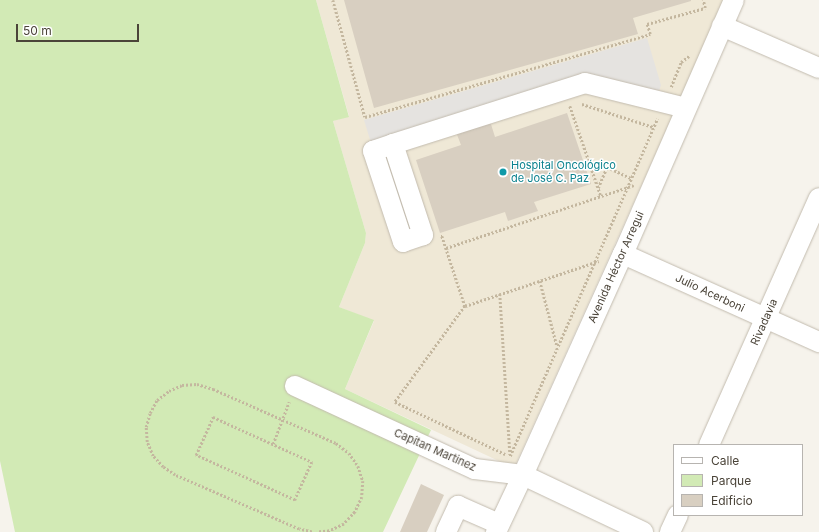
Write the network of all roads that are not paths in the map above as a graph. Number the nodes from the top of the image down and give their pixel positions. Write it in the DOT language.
graph roads {
  1 [pos="734,0"];
  2 [pos="722,26"];
  3 [pos="819,68"];
  4 [pos="686,108"];
  5 [pos="393,144"];
  6 [pos="819,198"];
  7 [pos="623,254"];
  8 [pos="766,319"];
  9 [pos="819,342"];
  10 [pos="295,386"];
  11 [pos="709,444"];
  12 [pos="520,465"];
  13 [pos="678,516"];
  14 [pos="497,528"];
  15 [pos="446,532"];
  16 [pos="643,532"];
  17 [pos="670,532"];
  1 -- 2 [label="street, Avenida Héctor Arregui"];
  2 -- 3 [label="street"];
  2 -- 4 [label="street, Avenida Héctor Arregui"];
  4 -- 5 [label="street"];
  4 -- 7 [label="street, Avenida Héctor Arregui"];
  6 -- 8 [label="street, Rivadavia"];
  7 -- 8 [label="street, Julio Acerboni"];
  7 -- 12 [label="street, Avenida Héctor Arregui"];
  8 -- 9 [label="street, Julio Acerboni"];
  8 -- 11 [label="street, Rivadavia"];
  10 -- 12 [label="street, Capitan Martinez"];
  12 -- 14 [label="street, Avenida Héctor Arregui"];
  12 -- 16 [label="street, Capitan Martinez"];
  13 -- 17 [label="street"];
  14 -- 15 [label="street"];
}
